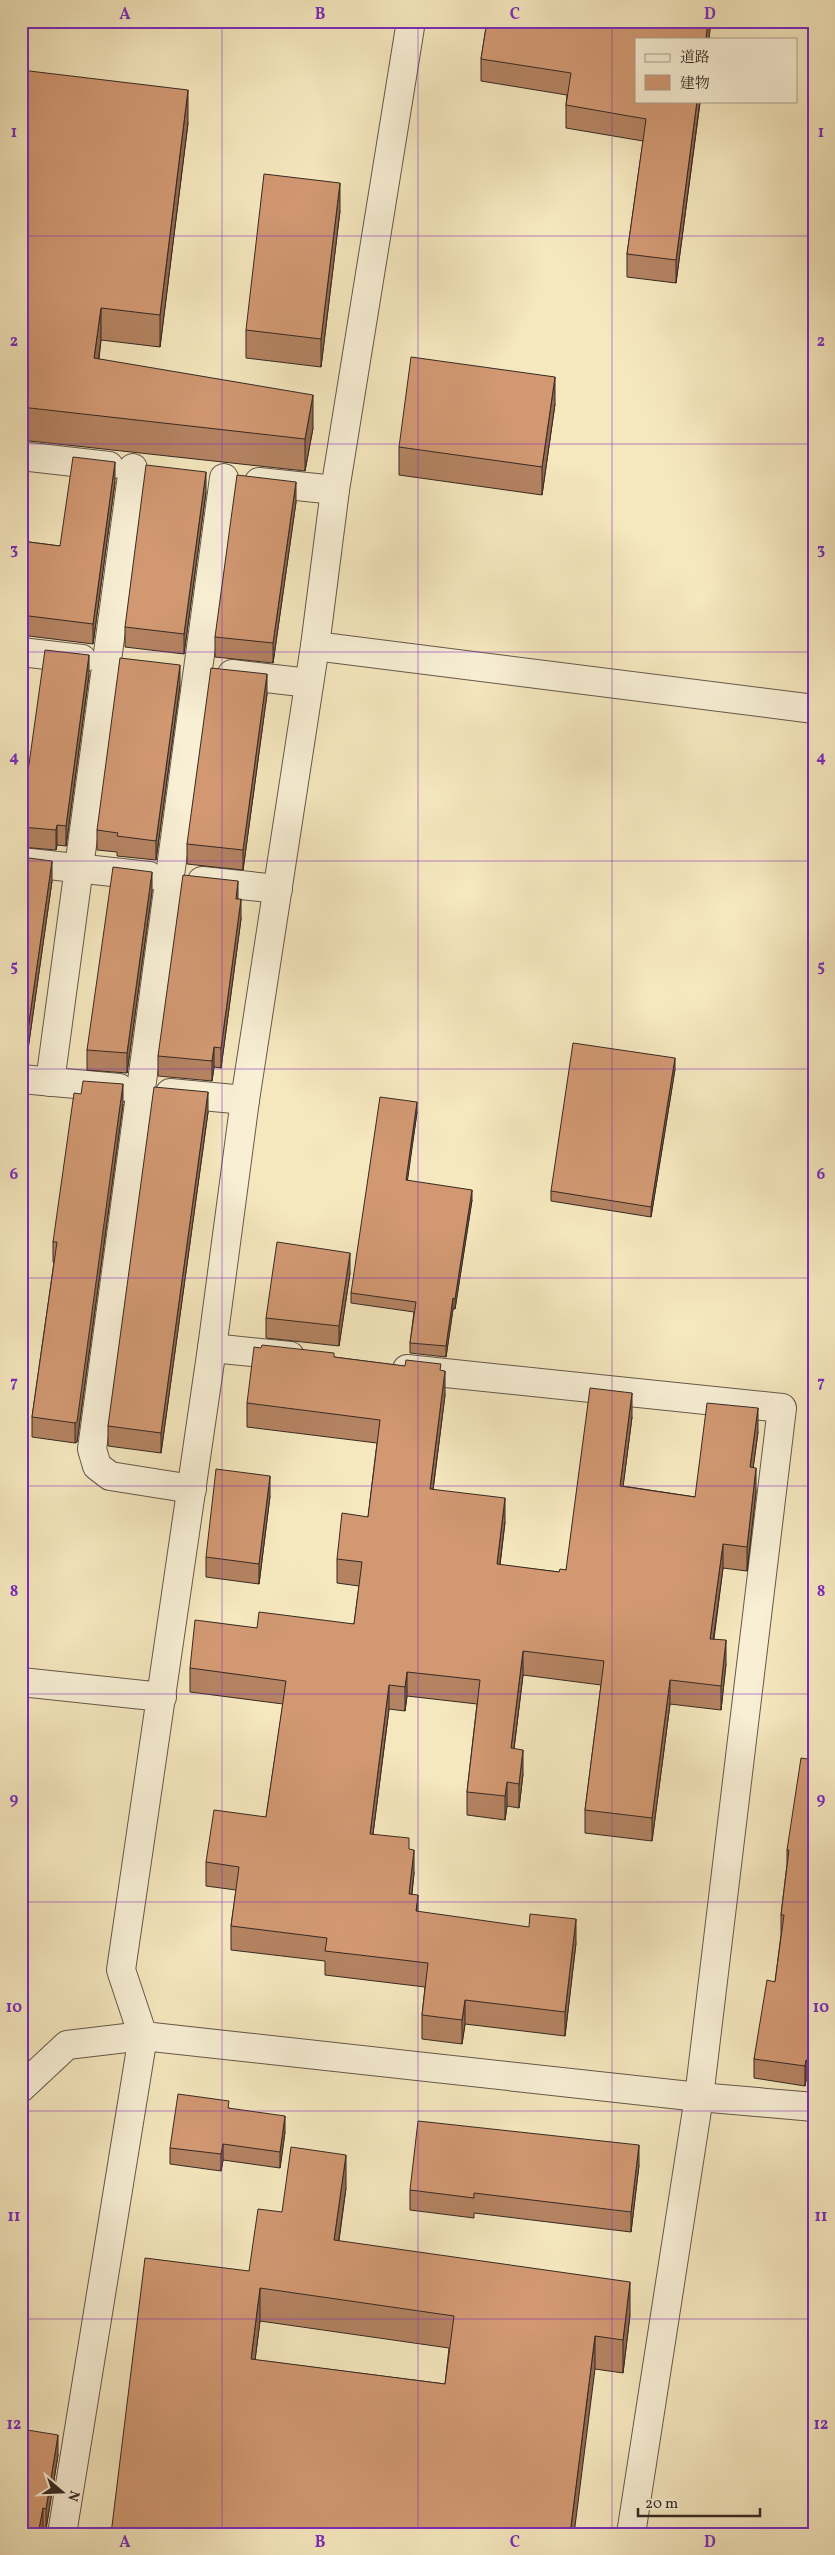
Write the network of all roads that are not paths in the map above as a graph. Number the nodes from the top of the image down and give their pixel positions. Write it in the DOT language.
graph roads {
  1 [pos="412,21"];
  2 [pos="21,456"];
  3 [pos="133,468"];
  4 [pos="160,471"];
  5 [pos="196,475"];
  6 [pos="224,478"];
  7 [pos="336,490"];
  8 [pos="315,646"];
  9 [pos="21,652"];
  10 [pos="107,661"];
  11 [pos="134,664"];
  12 [pos="170,668"];
  13 [pos="198,671"];
  14 [pos="309,683"];
  15 [pos="814,709"];
  16 [pos="21,862"];
  17 [pos="79,868"];
  18 [pos="170,878"];
  19 [pos="278,889"];
  20 [pos="21,1079"];
  21 [pos="50,1082"];
  22 [pos="140,1090"];
  23 [pos="245,1100"];
  24 [pos="212,1348"];
  25 [pos="310,1358"];
  26 [pos="379,1366"];
  27 [pos="192,1488"];
  28 [pos="21,1682"];
  29 [pos="162,1697"];
  30 [pos="143,2036"];
  31 [pos="21,2088"];
  32 [pos="699,2097"];
  33 [pos="814,2107"];
  34 [pos="62,2534"];
  35 [pos="631,2534"];
  1 -- 7 [label="street"];
  2 -- 3 [label="street"];
  3 -- 4 [label="street"];
  3 -- 10 [label="street"];
  5 -- 6 [label="street"];
  6 -- 7 [label="street"];
  6 -- 13 [label="street"];
  7 -- 8 [label="street"];
  8 -- 14 [label="street"];
  8 -- 15 [label="street"];
  9 -- 10 [label="street"];
  10 -- 11 [label="street"];
  10 -- 17 [label="street"];
  12 -- 13 [label="street"];
  13 -- 14 [label="street"];
  13 -- 18 [label="street"];
  14 -- 19 [label="street"];
  16 -- 17 [label="street"];
  17 -- 18 [label="street"];
  17 -- 21 [label="street"];
  18 -- 19 [label="street"];
  18 -- 22 [label="street"];
  19 -- 23 [label="street"];
  20 -- 21 [label="street"];
  21 -- 22 [label="street"];
  22 -- 23 [label="street"];
  22 -- 27 [label="street"];
  23 -- 24 [label="street"];
  24 -- 25 [label="street"];
  24 -- 27 [label="street"];
  26 -- 32 [label="street"];
  27 -- 29 [label="street"];
  28 -- 29 [label="street"];
  29 -- 30 [label="street"];
  30 -- 31 [label="street"];
  30 -- 32 [label="street"];
  30 -- 34 [label="street"];
  32 -- 33 [label="street"];
  32 -- 35 [label="street"];
}
